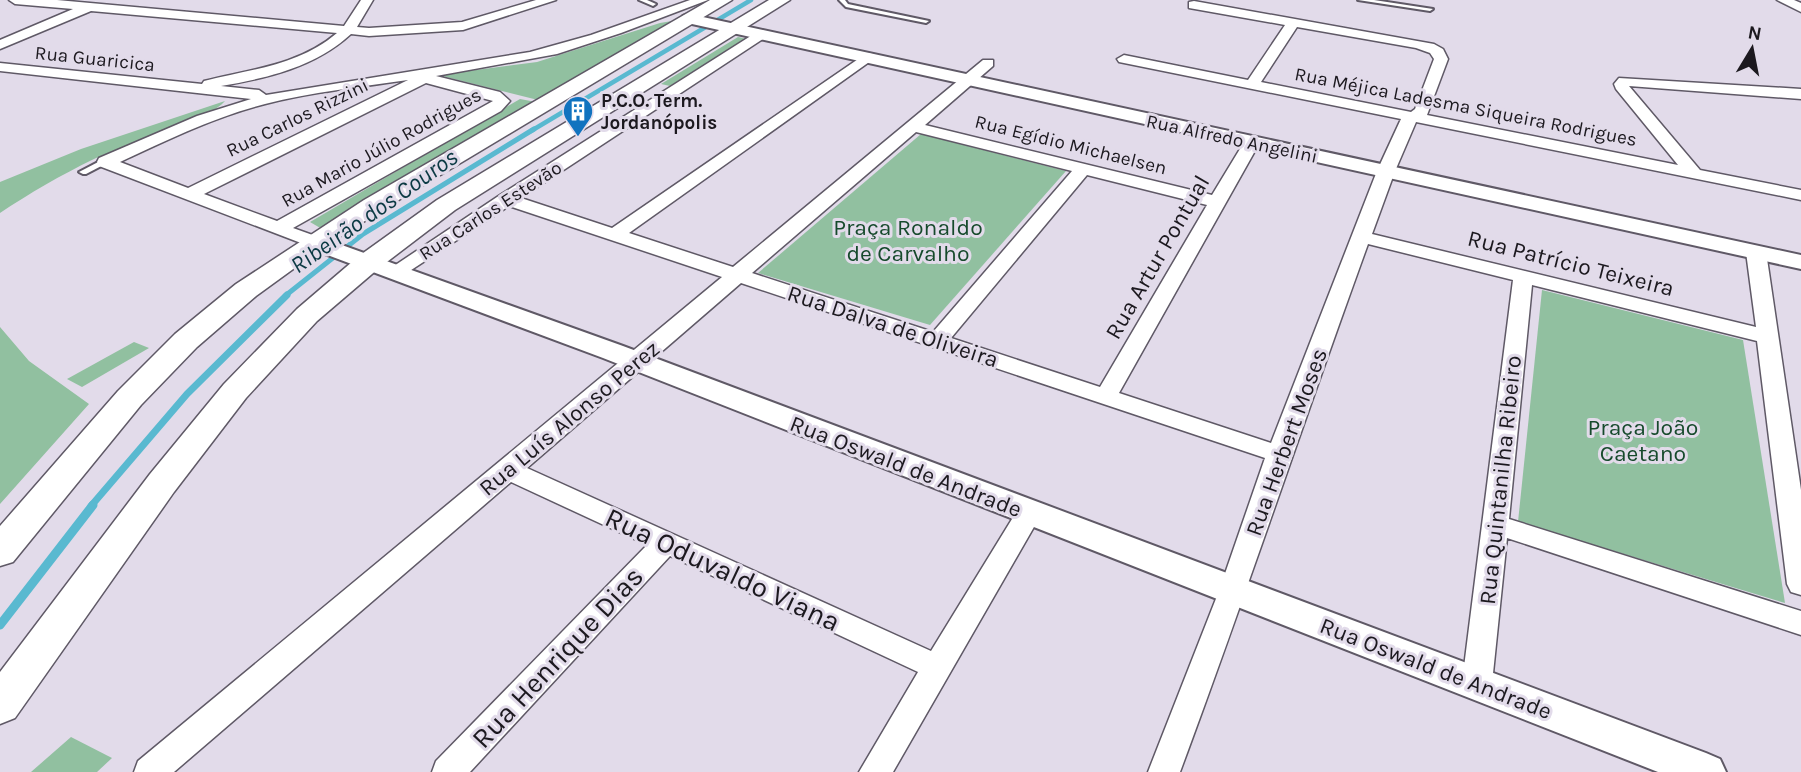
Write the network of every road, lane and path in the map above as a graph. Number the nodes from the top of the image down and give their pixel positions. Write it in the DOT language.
graph roads {
  1 [pos="15,0"];
  2 [pos="106,0"];
  3 [pos="367,0"];
  4 [pos="551,0"];
  5 [pos="702,0"];
  6 [pos="723,0"];
  7 [pos="781,0"];
  8 [pos="842,0"];
  9 [pos="1361,0"];
  10 [pos="1783,0"];
  11 [pos="656,4"];
  12 [pos="1194,5"];
  13 [pos="90,8"];
  14 [pos="1801,8"];
  15 [pos="1430,9"];
  16 [pos="615,19"];
  17 [pos="694,20"];
  18 [pos="926,21"];
  19 [pos="1293,22"];
  20 [pos="727,27"];
  21 [pos="348,31"];
  22 [pos="762,35"];
  23 [pos="0,46"];
  24 [pos="867,57"];
  25 [pos="1124,59"];
  26 [pos="988,63"];
  27 [pos="0,67"];
  28 [pos="423,75"];
  29 [pos="969,80"];
  30 [pos="1252,85"];
  31 [pos="186,88"];
  32 [pos="1793,93"];
  33 [pos="236,101"];
  34 [pos="502,102"];
  35 [pos="1801,108"];
  36 [pos="1415,117"];
  37 [pos="914,127"];
  38 [pos="1252,142"];
  39 [pos="105,162"];
  40 [pos="1083,169"];
  41 [pos="1386,171"];
  42 [pos="83,172"];
  43 [pos="1694,173"];
  44 [pos="1801,194"];
  45 [pos="187,195"];
  46 [pos="506,199"];
  47 [pos="1218,202"];
  48 [pos="279,229"];
  49 [pos="615,234"];
  50 [pos="1362,237"];
  51 [pos="320,244"];
  52 [pos="1756,252"];
  53 [pos="1801,262"];
  54 [pos="373,264"];
  55 [pos="738,275"];
  56 [pos="1523,277"];
  57 [pos="1768,337"];
  58 [pos="937,341"];
  59 [pos="635,361"];
  60 [pos="1105,397"];
  61 [pos="1279,454"];
  62 [pos="508,470"];
  63 [pos="1028,513"];
  64 [pos="1494,524"];
  65 [pos="666,542"];
  66 [pos="0,552"];
  67 [pos="1801,584"];
  68 [pos="1233,591"];
  69 [pos="1801,623"];
  70 [pos="937,667"];
  71 [pos="1477,683"];
  72 [pos="0,705"];
  73 [pos="150,772"];
  74 [pos="448,772"];
  75 [pos="875,772"];
  76 [pos="1163,772"];
  77 [pos="1706,772"];
  1 -- 13 [label="street"];
  2 -- 13 [label="street"];
  3 -- 21 [label="street, Rua Guaricica"];
  4 -- 21 [label="street"];
  5 -- 11 [label="street"];
  6 -- 17 [label="main road"];
  7 -- 20 [label="main road"];
  8 -- 18 [label="lane"];
  9 -- 15 [label="lane"];
  10 -- 14 [label="street"];
  11 -- 16 [label="street"];
  11 -- 17 [label="street, Rua Alfredo Angelini"];
  11 -- 28 [label="street"];
  12 -- 19 [label="street"];
  13 -- 21 [label="street"];
  13 -- 23 [label="street"];
  17 -- 20 [label="street, Rua Alfredo Angelini"];
  17 -- 51 [label="main road"];
  19 -- 30 [label="street"];
  19 -- 36 [label="street, Rua Herbert Moses"];
  20 -- 22 [label="street, Rua Alfredo Angelini"];
  20 -- 54 [label="main road"];
  21 -- 31 [label="street, Rua Guaricica"];
  22 -- 24 [label="street, Rua Alfredo Angelini"];
  22 -- 46 [label="street, Rua Carlos Estevão"];
  24 -- 29 [label="street, Rua Alfredo Angelini"];
  24 -- 49 [label="street"];
  25 -- 30 [label="street, Rua Méjica Ladesma Siqueira Rodrigues"];
  26 -- 29 [label="street, Rua Luís Alonso Perez"];
  27 -- 31 [label="street, Rua Guaricica"];
  28 -- 33 [label="street"];
  28 -- 34 [label="street"];
  28 -- 45 [label="street, Rua Carlos Rizzini"];
  29 -- 37 [label="street, Rua Luís Alonso Perez"];
  29 -- 38 [label="street, Rua Alfredo Angelini"];
  30 -- 36 [label="street, Rua Méjica Ladesma Siqueira Rodrigues"];
  31 -- 33 [label="street, Rua Guaricica"];
  32 -- 35 [label="street"];
  32 -- 43 [label="street"];
  33 -- 39 [label="street"];
  34 -- 48 [label="street, Rua Mario Júlio Rodrigues"];
  36 -- 41 [label="street, Rua Herbert Moses"];
  36 -- 43 [label="street, Rua Méjica Ladesma Siqueira Rodrigues"];
  37 -- 40 [label="street, Rua Egídio Michaelsen"];
  37 -- 55 [label="street, Rua Luís Alonso Perez"];
  38 -- 41 [label="street, Rua Alfredo Angelini"];
  38 -- 47 [label="street, Rua Artur Pontual"];
  39 -- 42 [label="lane"];
  39 -- 45 [label="street, Rua Oswald de Andrade"];
  40 -- 47 [label="street, Rua Egídio Michaelsen"];
  40 -- 58 [label="street"];
  41 -- 50 [label="street, Rua Herbert Moses"];
  41 -- 52 [label="street, Rua Alfredo Angelini"];
  43 -- 44 [label="street, Rua Méjica Ladesma Siqueira Rodrigues"];
  45 -- 48 [label="street, Rua Oswald de Andrade"];
  46 -- 49 [label="street, Rua Dalva de Oliveira"];
  46 -- 54 [label="street, Rua Carlos Estevão"];
  47 -- 60 [label="street, Rua Artur Pontual"];
  48 -- 51 [label="street, Rua Oswald de Andrade"];
  49 -- 55 [label="street, Rua Dalva de Oliveira"];
  50 -- 56 [label="street, Rua Patrício Teixeira"];
  50 -- 61 [label="street, Rua Herbert Moses"];
  51 -- 54 [label="street, Rua Oswald de Andrade"];
  51 -- 66 [label="main road"];
  52 -- 53 [label="street, Rua Alfredo Angelini"];
  52 -- 57 [label="street"];
  54 -- 59 [label="street, Rua Oswald de Andrade"];
  54 -- 72 [label="main road"];
  55 -- 58 [label="street, Rua Dalva de Oliveira"];
  55 -- 59 [label="street, Rua Luís Alonso Perez"];
  56 -- 57 [label="street, Rua Patrício Teixeira"];
  56 -- 64 [label="street, Rua Quintanilha Ribeiro"];
  57 -- 67 [label="street"];
  58 -- 60 [label="street, Rua Dalva de Oliveira"];
  59 -- 62 [label="street, Rua Luís Alonso Perez"];
  59 -- 63 [label="street, Rua Oswald de Andrade"];
  60 -- 61 [label="street, Rua Dalva de Oliveira"];
  61 -- 68 [label="street, Rua Herbert Moses"];
  62 -- 65 [label="street, Rua Oduvaldo Viana"];
  62 -- 73 [label="street, Rua Luís Alonso Perez"];
  63 -- 68 [label="street, Rua Oswald de Andrade"];
  63 -- 70 [label="street"];
  64 -- 69 [label="street"];
  64 -- 71 [label="street, Rua Quintanilha Ribeiro"];
  65 -- 70 [label="street, Rua Oduvaldo Viana"];
  65 -- 74 [label="street, Rua Henrique Dias"];
  68 -- 71 [label="street, Rua Oswald de Andrade"];
  68 -- 76 [label="street, Rua Herbert Moses"];
  70 -- 75 [label="street"];
  71 -- 77 [label="street, Rua Oswald de Andrade"];
}
